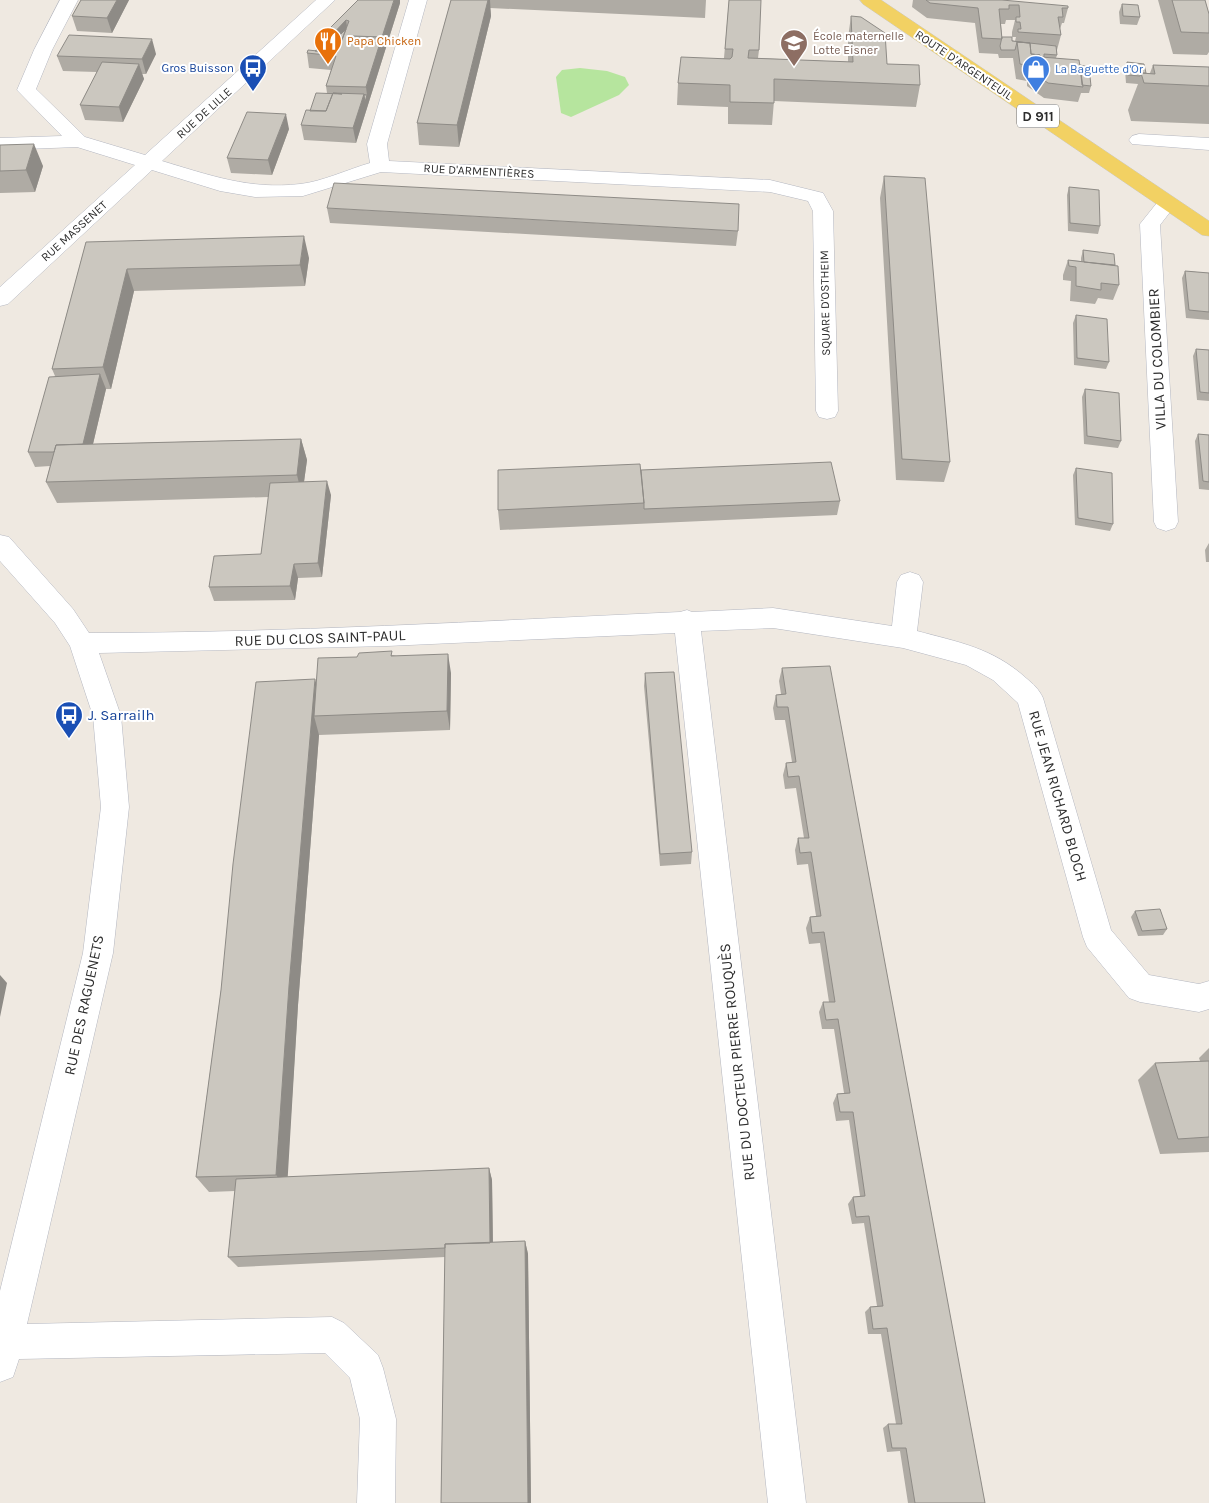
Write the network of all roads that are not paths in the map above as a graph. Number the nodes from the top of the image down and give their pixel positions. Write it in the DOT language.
graph roads {
  1 [pos="69,0"];
  2 [pos="326,0"];
  3 [pos="418,0"];
  4 [pos="869,0"];
  5 [pos="1140,140"];
  6 [pos="78,141"];
  7 [pos="0,144"];
  8 [pos="1209,144"];
  9 [pos="148,164"];
  10 [pos="380,166"];
  11 [pos="816,197"];
  12 [pos="1167,203"];
  13 [pos="1209,230"];
  14 [pos="0,299"];
  15 [pos="828,411"];
  16 [pos="1166,522"];
  17 [pos="0,544"];
  18 [pos="910,582"];
  19 [pos="687,620"];
  20 [pos="904,638"];
  21 [pos="82,643"];
  22 [pos="1209,995"];
  23 [pos="2,1353"];
  24 [pos="376,1503"];
  25 [pos="787,1503"];
  1 -- 6 [label="street"];
  2 -- 9 [label="street, RUE DE LILLE"];
  3 -- 10 [label="street"];
  4 -- 12 [label="main road, ROUTE D'ARGENTEUIL / D 911"];
  5 -- 8 [label="street"];
  6 -- 7 [label="street"];
  6 -- 9 [label="street, RUE D'ARMENTIÈRES"];
  9 -- 10 [label="street, RUE D'ARMENTIÈRES"];
  9 -- 14 [label="street, RUE MASSENET"];
  10 -- 11 [label="street, RUE D'ARMENTIÈRES"];
  11 -- 15 [label="street, SQUARE D'OSTHEIM"];
  12 -- 13 [label="main road, ROUTE D'ARGENTEUIL / D 911"];
  12 -- 16 [label="street, VILLA DU COLOMBIER"];
  17 -- 21 [label="street"];
  18 -- 20 [label="street"];
  19 -- 20 [label="street, RUE JEAN RICHARD BLOCH"];
  19 -- 21 [label="street, RUE DU CLOS SAINT-PAUL"];
  19 -- 25 [label="street, RUE DU DOCTEUR PIERRE ROUQUÈS"];
  20 -- 22 [label="street, RUE JEAN RICHARD BLOCH"];
  21 -- 23 [label="street, RUE DES RAGUENETS"];
  23 -- 24 [label="street"];
}
